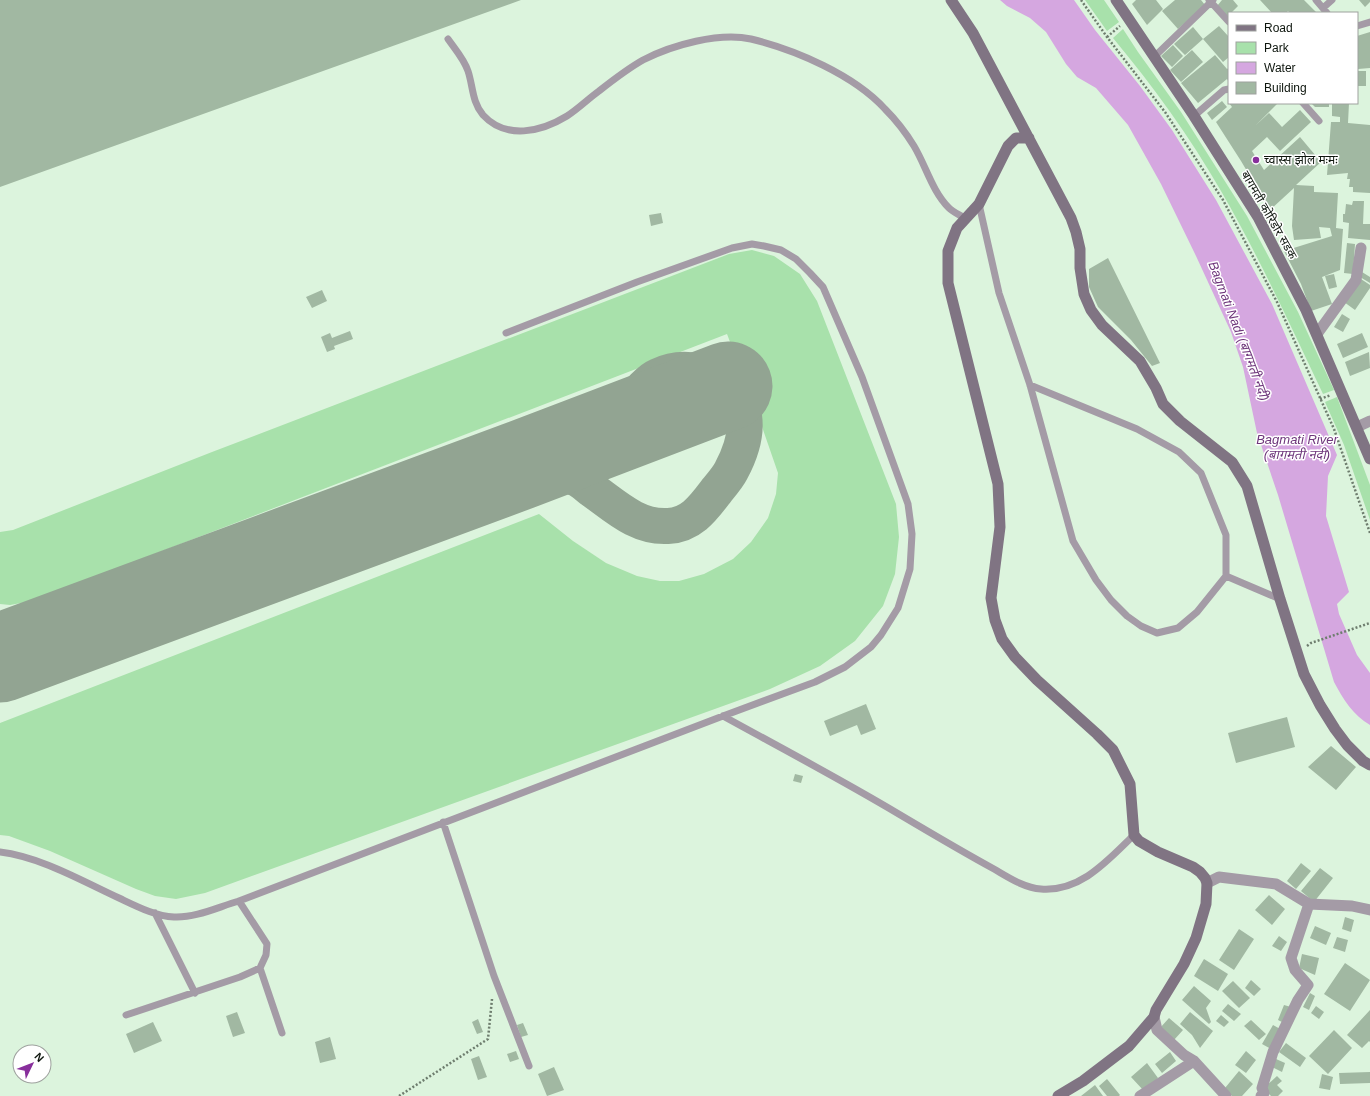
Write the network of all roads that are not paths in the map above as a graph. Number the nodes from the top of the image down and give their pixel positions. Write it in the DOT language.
graph roads {
  1 [pos="951,0"];
  2 [pos="1116,0"];
  3 [pos="1316,0"];
  4 [pos="1332,0"];
  5 [pos="1211,1"];
  6 [pos="1325,10"];
  7 [pos="1228,21"];
  8 [pos="1370,22"];
  9 [pos="1358,26"];
  10 [pos="448,39"];
  11 [pos="1154,57"];
  12 [pos="1228,90"];
  13 [pos="1304,104"];
  14 [pos="1194,116"];
  15 [pos="1319,121"];
  16 [pos="1029,138"];
  17 [pos="979,204"];
  18 [pos="966,219"];
  19 [pos="1361,248"];
  20 [pos="506,333"];
  21 [pos="1317,334"];
  22 [pos="1030,384"];
  23 [pos="1370,421"];
  24 [pos="1356,427"];
  25 [pos="1370,459"];
  26 [pos="1226,576"];
  27 [pos="1280,599"];
  28 [pos="723,716"];
  29 [pos="1370,765"];
  30 [pos="443,822"];
  31 [pos="1134,835"];
  32 [pos="0,852"];
  33 [pos="1207,883"];
  34 [pos="239,900"];
  35 [pos="1309,904"];
  36 [pos="1370,910"];
  37 [pos="155,913"];
  38 [pos="260,968"];
  39 [pos="194,992"];
  40 [pos="126,1016"];
  41 [pos="1154,1017"];
  42 [pos="282,1032"];
  43 [pos="1194,1060"];
  44 [pos="529,1066"];
  45 [pos="1058,1096"];
  46 [pos="1140,1096"];
  47 [pos="1226,1096"];
  48 [pos="1261,1096"];
  1 -- 16 [label="main road"];
  2 -- 11 [label="main road, बागमती कोरिडोर सडक"];
  3 -- 6 [label="lane"];
  4 -- 6 [label="lane"];
  5 -- 7 [label="lane"];
  5 -- 11 [label="lane"];
  8 -- 9 [label="lane"];
  10 -- 18 [label="lane"];
  11 -- 14 [label="main road, बागमती कोरिडोर सडक"];
  12 -- 14 [label="lane"];
  13 -- 15 [label="lane"];
  14 -- 21 [label="main road, बागमती कोरिडोर सडक"];
  16 -- 17 [label="main road"];
  16 -- 27 [label="main road"];
  17 -- 18 [label="main road"];
  17 -- 22 [label="lane"];
  18 -- 31 [label="main road"];
  19 -- 21 [label="street"];
  20 -- 28 [label="lane"];
  21 -- 24 [label="main road, बागमती कोरिडोर सडक"];
  22 -- 26 [label="lane"];
  22 -- 26 [label="lane"];
  23 -- 24 [label="street"];
  24 -- 25 [label="main road, बागमती कोरिडोर सडक"];
  26 -- 27 [label="lane"];
  27 -- 29 [label="main road"];
  28 -- 30 [label="lane"];
  28 -- 31 [label="lane"];
  30 -- 34 [label="lane"];
  30 -- 44 [label="lane"];
  31 -- 33 [label="main road"];
  32 -- 37 [label="lane"];
  33 -- 35 [label="street"];
  33 -- 41 [label="main road"];
  34 -- 37 [label="lane"];
  34 -- 38 [label="lane"];
  35 -- 36 [label="street"];
  35 -- 48 [label="street"];
  37 -- 39 [label="lane"];
  38 -- 39 [label="lane"];
  38 -- 42 [label="lane"];
  39 -- 40 [label="lane"];
  41 -- 43 [label="street"];
  41 -- 45 [label="main road"];
  43 -- 46 [label="street"];
  43 -- 47 [label="street"];
}
